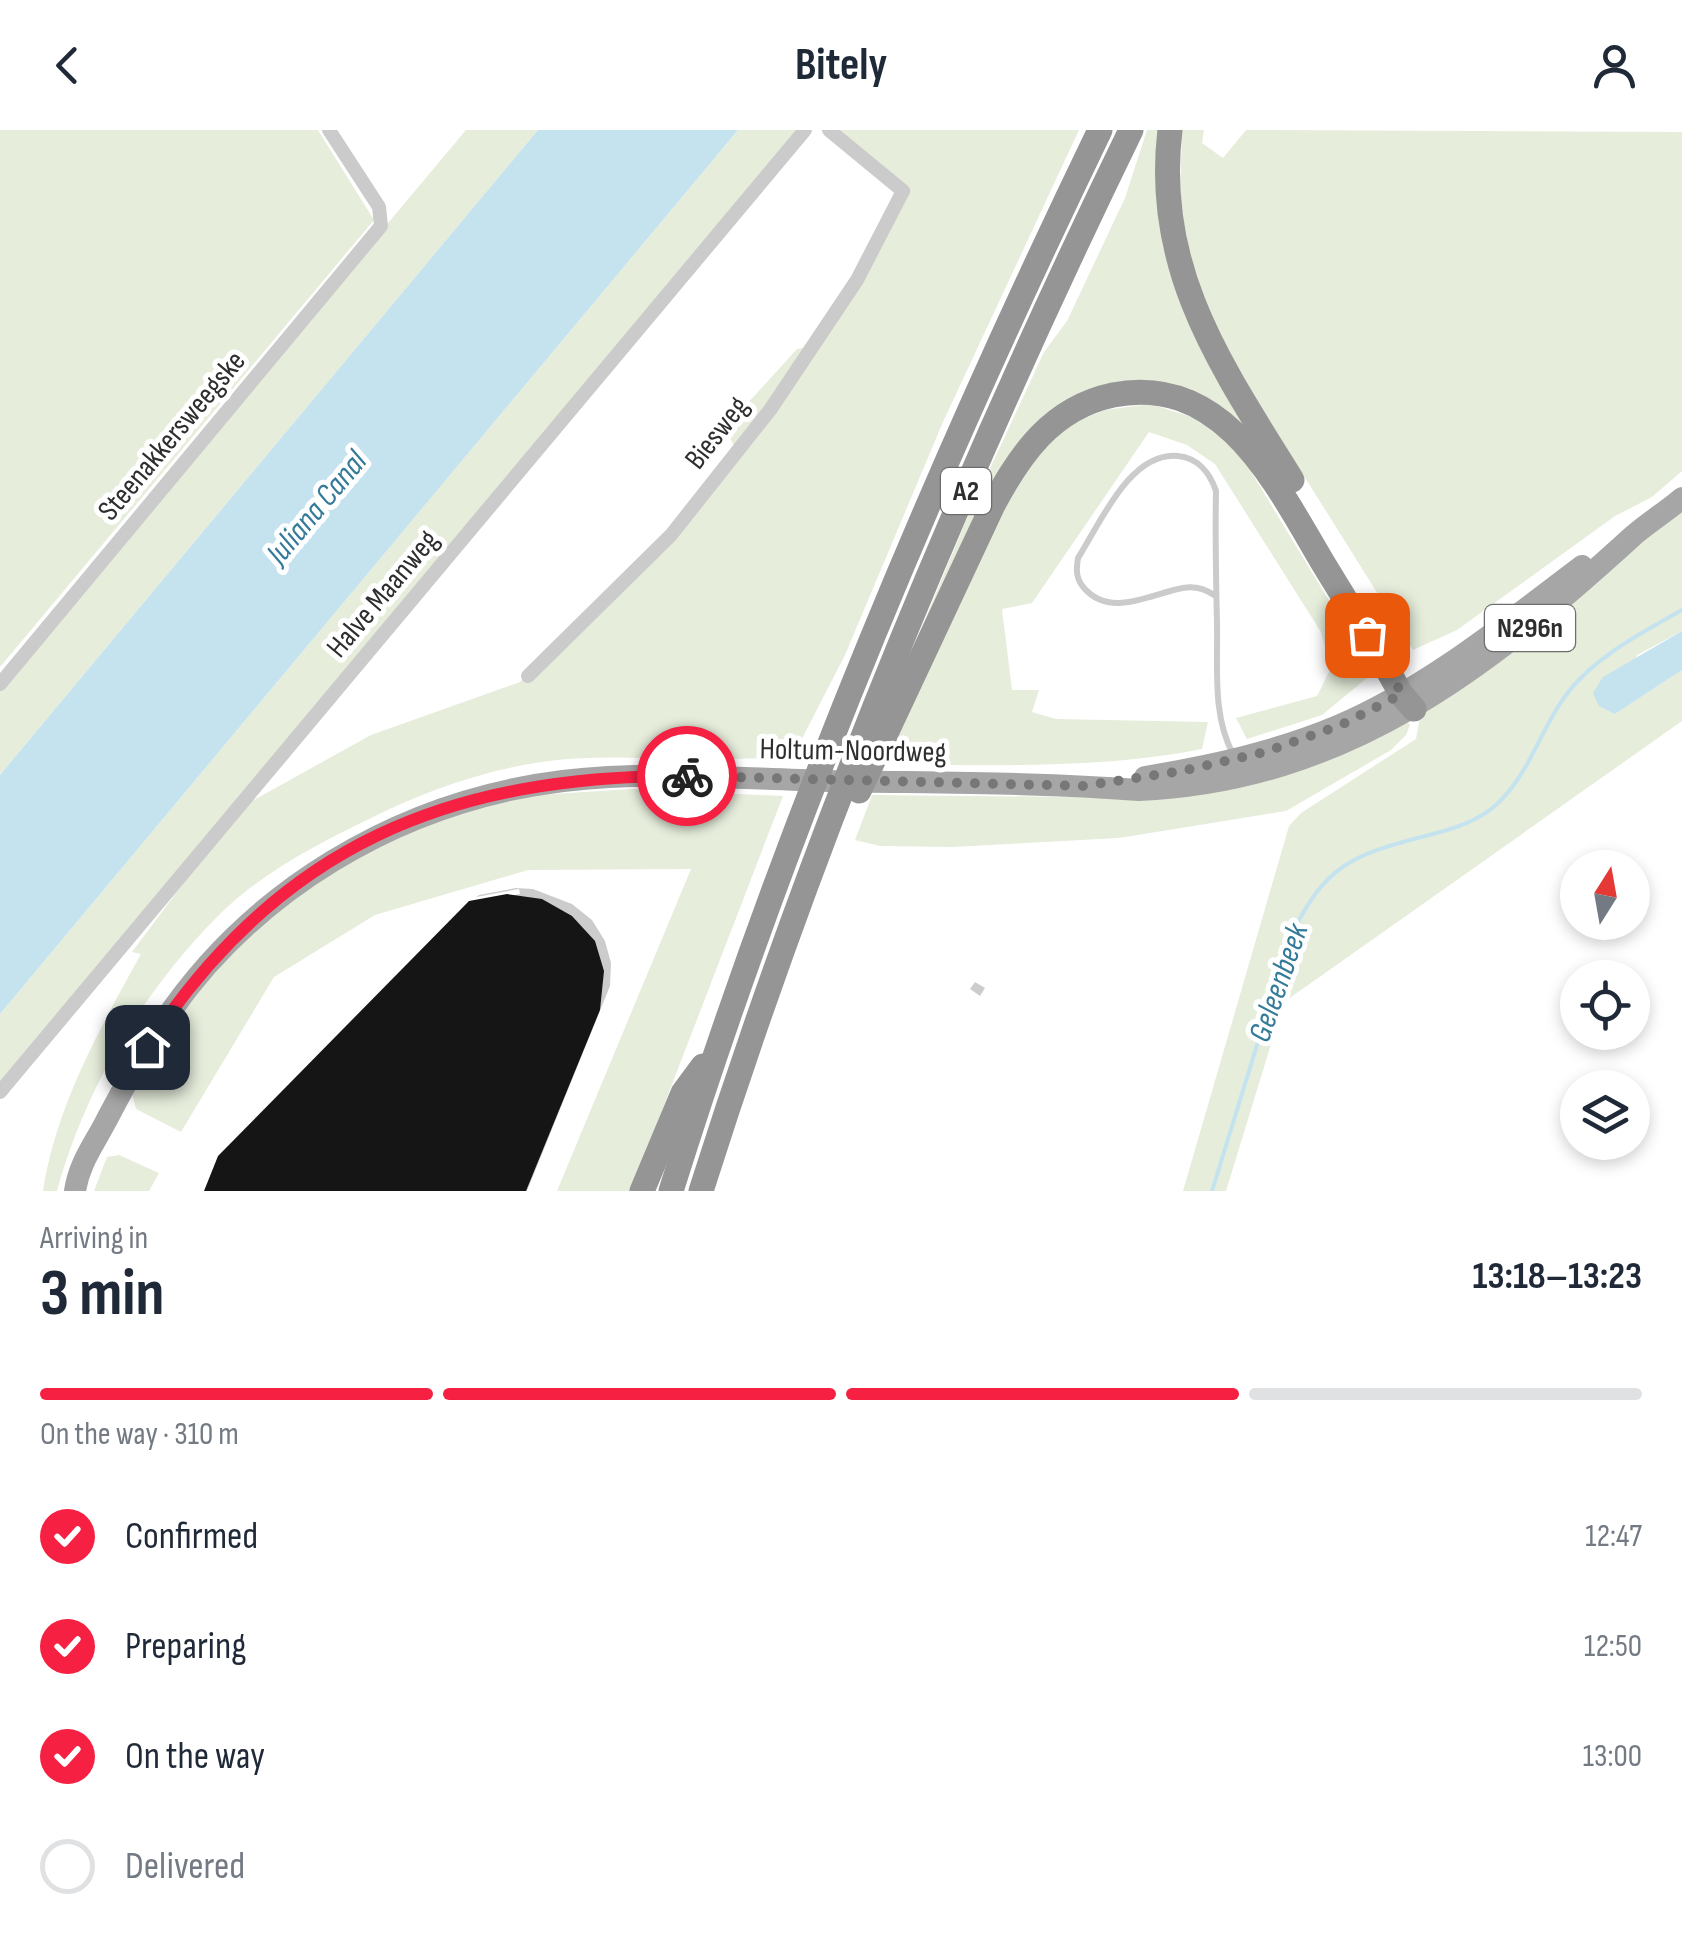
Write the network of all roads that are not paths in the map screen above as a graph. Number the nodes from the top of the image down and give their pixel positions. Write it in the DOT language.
graph roads {
  1 [pos="328,130"];
  2 [pos="805,130"];
  3 [pos="830,130"];
  4 [pos="1100,130"];
  5 [pos="1132,130"];
  6 [pos="1170,130"];
  7 [pos="1682,498"];
  8 [pos="1214,595"];
  9 [pos="528,676"];
  10 [pos="0,684"];
  11 [pos="1410,696"];
  12 [pos="1240,768"];
  13 [pos="817,860"];
  14 [pos="717,1048"];
  15 [pos="0,1092"];
  16 [pos="104,1124"];
  17 [pos="75,1191"];
  18 [pos="85,1191"];
  19 [pos="642,1191"];
  20 [pos="671,1191"];
  21 [pos="701,1191"];
  1 -- 10 [label="street, Steenakkersweegske"];
  2 -- 15 [label="street, Halve Maanweg"];
  3 -- 9 [label="street, Biesweg"];
  4 -- 14 [label="highway, A2"];
  5 -- 13 [label="highway, A2"];
  6 -- 11 [label="highway"];
  7 -- 11 [label="main road, Holtum-Noordweg / N296n"];
  8 -- 8 [label="lane"];
  8 -- 12 [label="lane"];
  11 -- 12 [label="main road, Holtum-Noordweg / N296n"];
  11 -- 13 [label="highway, A2"];
  12 -- 16 [label="main road, Holtum-Noordweg / N296n"];
  13 -- 21 [label="highway, A2"];
  14 -- 19 [label="highway, A2"];
  14 -- 20 [label="highway, A2"];
  16 -- 17 [label="main road, Holtum-Noordweg / N296n"];
  16 -- 18 [label="main road, Holtum-Noordweg / N296n"];
}
